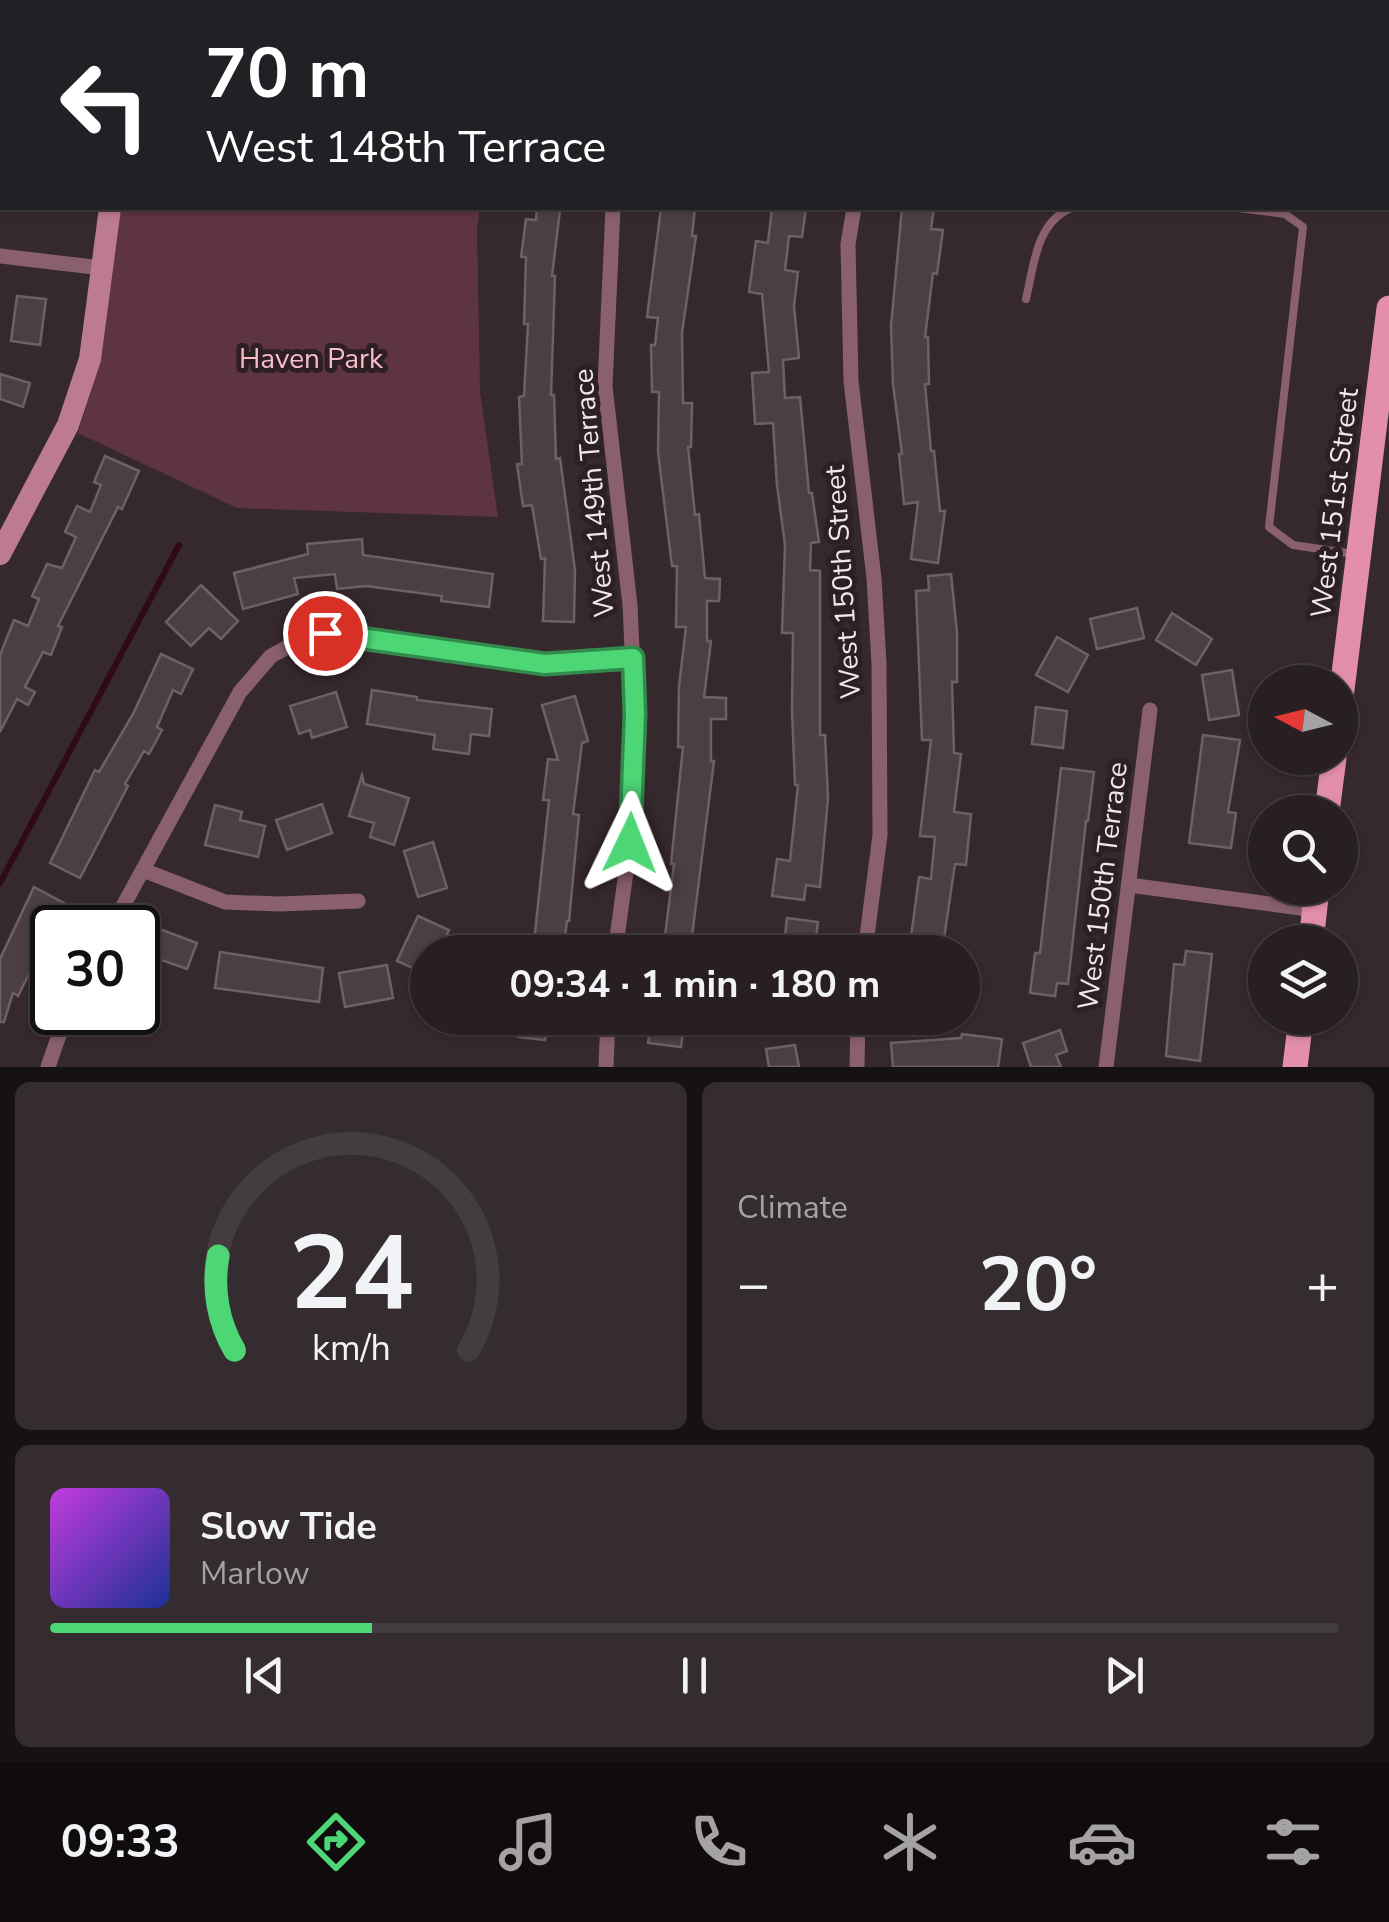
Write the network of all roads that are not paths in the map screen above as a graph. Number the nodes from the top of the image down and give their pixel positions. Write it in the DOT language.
graph roads {
  1 [pos="110,210"];
  2 [pos="613,210"];
  3 [pos="854,210"];
  4 [pos="1066,210"];
  5 [pos="1254,210"];
  6 [pos="0,256"];
  7 [pos="102,268"];
  8 [pos="1026,299"];
  9 [pos="1389,308"];
  10 [pos="1381,438"];
  11 [pos="0,554"];
  12 [pos="1359,555"];
  13 [pos="633,658"];
  14 [pos="1345,665"];
  15 [pos="1150,710"];
  16 [pos="143,870"];
  17 [pos="1129,885"];
  18 [pos="1248,893"];
  19 [pos="358,901"];
  20 [pos="124,905"];
  21 [pos="617,935"];
  22 [pos="867,935"];
  23 [pos="59,1035"];
  24 [pos="607,1035"];
  25 [pos="858,1035"];
  26 [pos="1300,1035"];
  27 [pos="48,1067"];
  28 [pos="606,1067"];
  29 [pos="857,1067"];
  30 [pos="1106,1067"];
  31 [pos="1296,1067"];
  1 -- 7 [label="street"];
  2 -- 13 [label="street, West 149th Terrace"];
  3 -- 22 [label="street, West 150th Street"];
  4 -- 8 [label="lane"];
  5 -- 12 [label="lane"];
  6 -- 7 [label="street"];
  7 -- 11 [label="street"];
  9 -- 10 [label="main road, West 151st Street"];
  10 -- 12 [label="main road, West 151st Street"];
  12 -- 14 [label="main road, West 151st Street"];
  13 -- 16 [label="street"];
  13 -- 21 [label="street, West 149th Terrace"];
  15 -- 17 [label="street, West 150th Terrace"];
  16 -- 19 [label="street"];
  16 -- 20 [label="street"];
  17 -- 18 [label="street"];
  17 -- 30 [label="street, West 150th Terrace"];
  23 -- 27 [label="street"];
  24 -- 28 [label="street"];
  25 -- 29 [label="street"];
  26 -- 31 [label="main road"];
}
